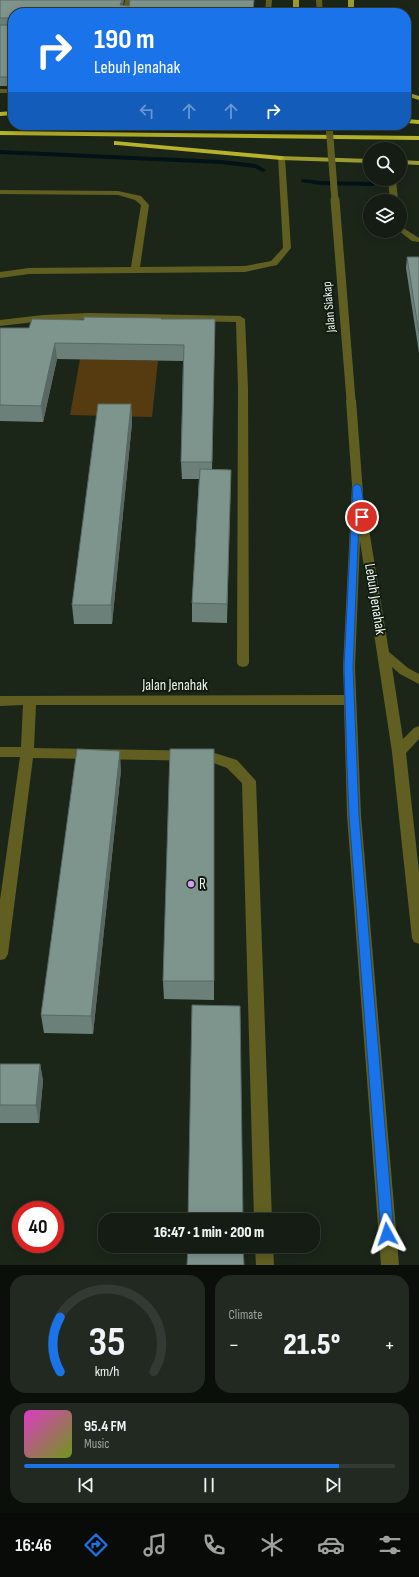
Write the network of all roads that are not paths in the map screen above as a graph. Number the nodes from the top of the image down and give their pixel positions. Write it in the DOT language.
graph roads {
  1 [pos="329,130"];
  2 [pos="0,135"];
  3 [pos="419,138"];
  4 [pos="281,158"];
  5 [pos="363,161"];
  6 [pos="407,162"];
  7 [pos="419,163"];
  8 [pos="0,192"];
  9 [pos="407,234"];
  10 [pos="419,240"];
  11 [pos="135,270"];
  12 [pos="0,275"];
  13 [pos="0,323"];
  14 [pos="357,486"];
  15 [pos="384,654"];
  16 [pos="243,663"];
  17 [pos="419,680"];
  18 [pos="350,700"];
  19 [pos="0,701"];
  20 [pos="30,701"];
  21 [pos="419,730"];
  22 [pos="0,752"];
  23 [pos="27,752"];
  24 [pos="399,752"];
  25 [pos="419,938"];
  26 [pos="0,954"];
  27 [pos="263,1213"];
  28 [pos="264,1253"];
  29 [pos="265,1265"];
  30 [pos="390,1265"];
  1 -- 14 [label="street, Jalan Siakap, bridge"];
  2 -- 3 [label="highway"];
  2 -- 4 [label="highway"];
  4 -- 5 [label="main road"];
  4 -- 11 [label="street"];
  6 -- 7 [label="main road"];
  8 -- 11 [label="street"];
  9 -- 10 [label="street"];
  11 -- 12 [label="street"];
  13 -- 16 [label="street"];
  14 -- 15 [label="street, Lebuh Jenahak"];
  14 -- 18 [label="street, Lebuh Jenahak"];
  15 -- 17 [label="street"];
  15 -- 24 [label="street, Lebuh Jenahak"];
  18 -- 20 [label="street, Jalan Jenahak"];
  18 -- 30 [label="street, Lebuh Jenahak"];
  19 -- 20 [label="street, Jalan Jenahak"];
  20 -- 23 [label="street"];
  21 -- 24 [label="street"];
  22 -- 23 [label="street"];
  23 -- 26 [label="street"];
  23 -- 27 [label="street"];
  24 -- 25 [label="street, Lebuh Jenahak"];
  28 -- 29 [label="street"];
}
